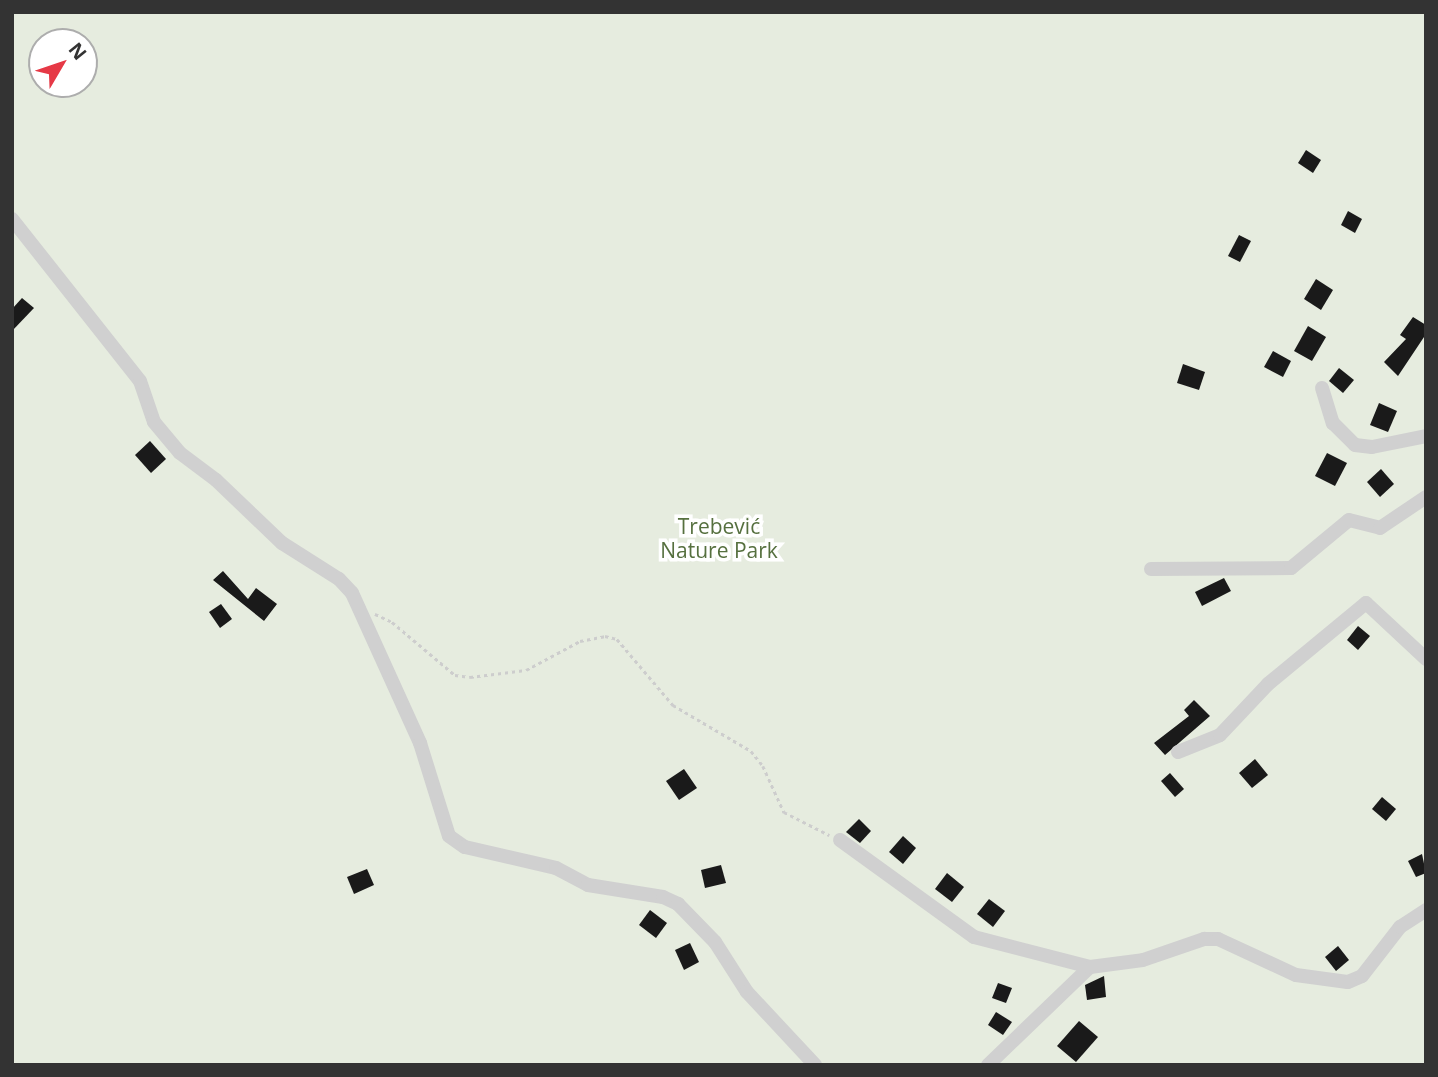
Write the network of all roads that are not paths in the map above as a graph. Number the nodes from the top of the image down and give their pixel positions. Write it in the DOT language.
graph roads {
  1 [pos="12,219"];
  2 [pos="1322,388"];
  3 [pos="1426,436"];
  4 [pos="1426,497"];
  5 [pos="1151,569"];
  6 [pos="1426,659"];
  7 [pos="1178,752"];
  8 [pos="840,840"];
  9 [pos="1426,909"];
  10 [pos="1090,967"];
  11 [pos="814,1065"];
  12 [pos="988,1065"];
  1 -- 11 [label="street"];
  2 -- 3 [label="street"];
  4 -- 5 [label="street"];
  6 -- 7 [label="street"];
  8 -- 10 [label="street"];
  9 -- 10 [label="street"];
  10 -- 12 [label="street"];
}
